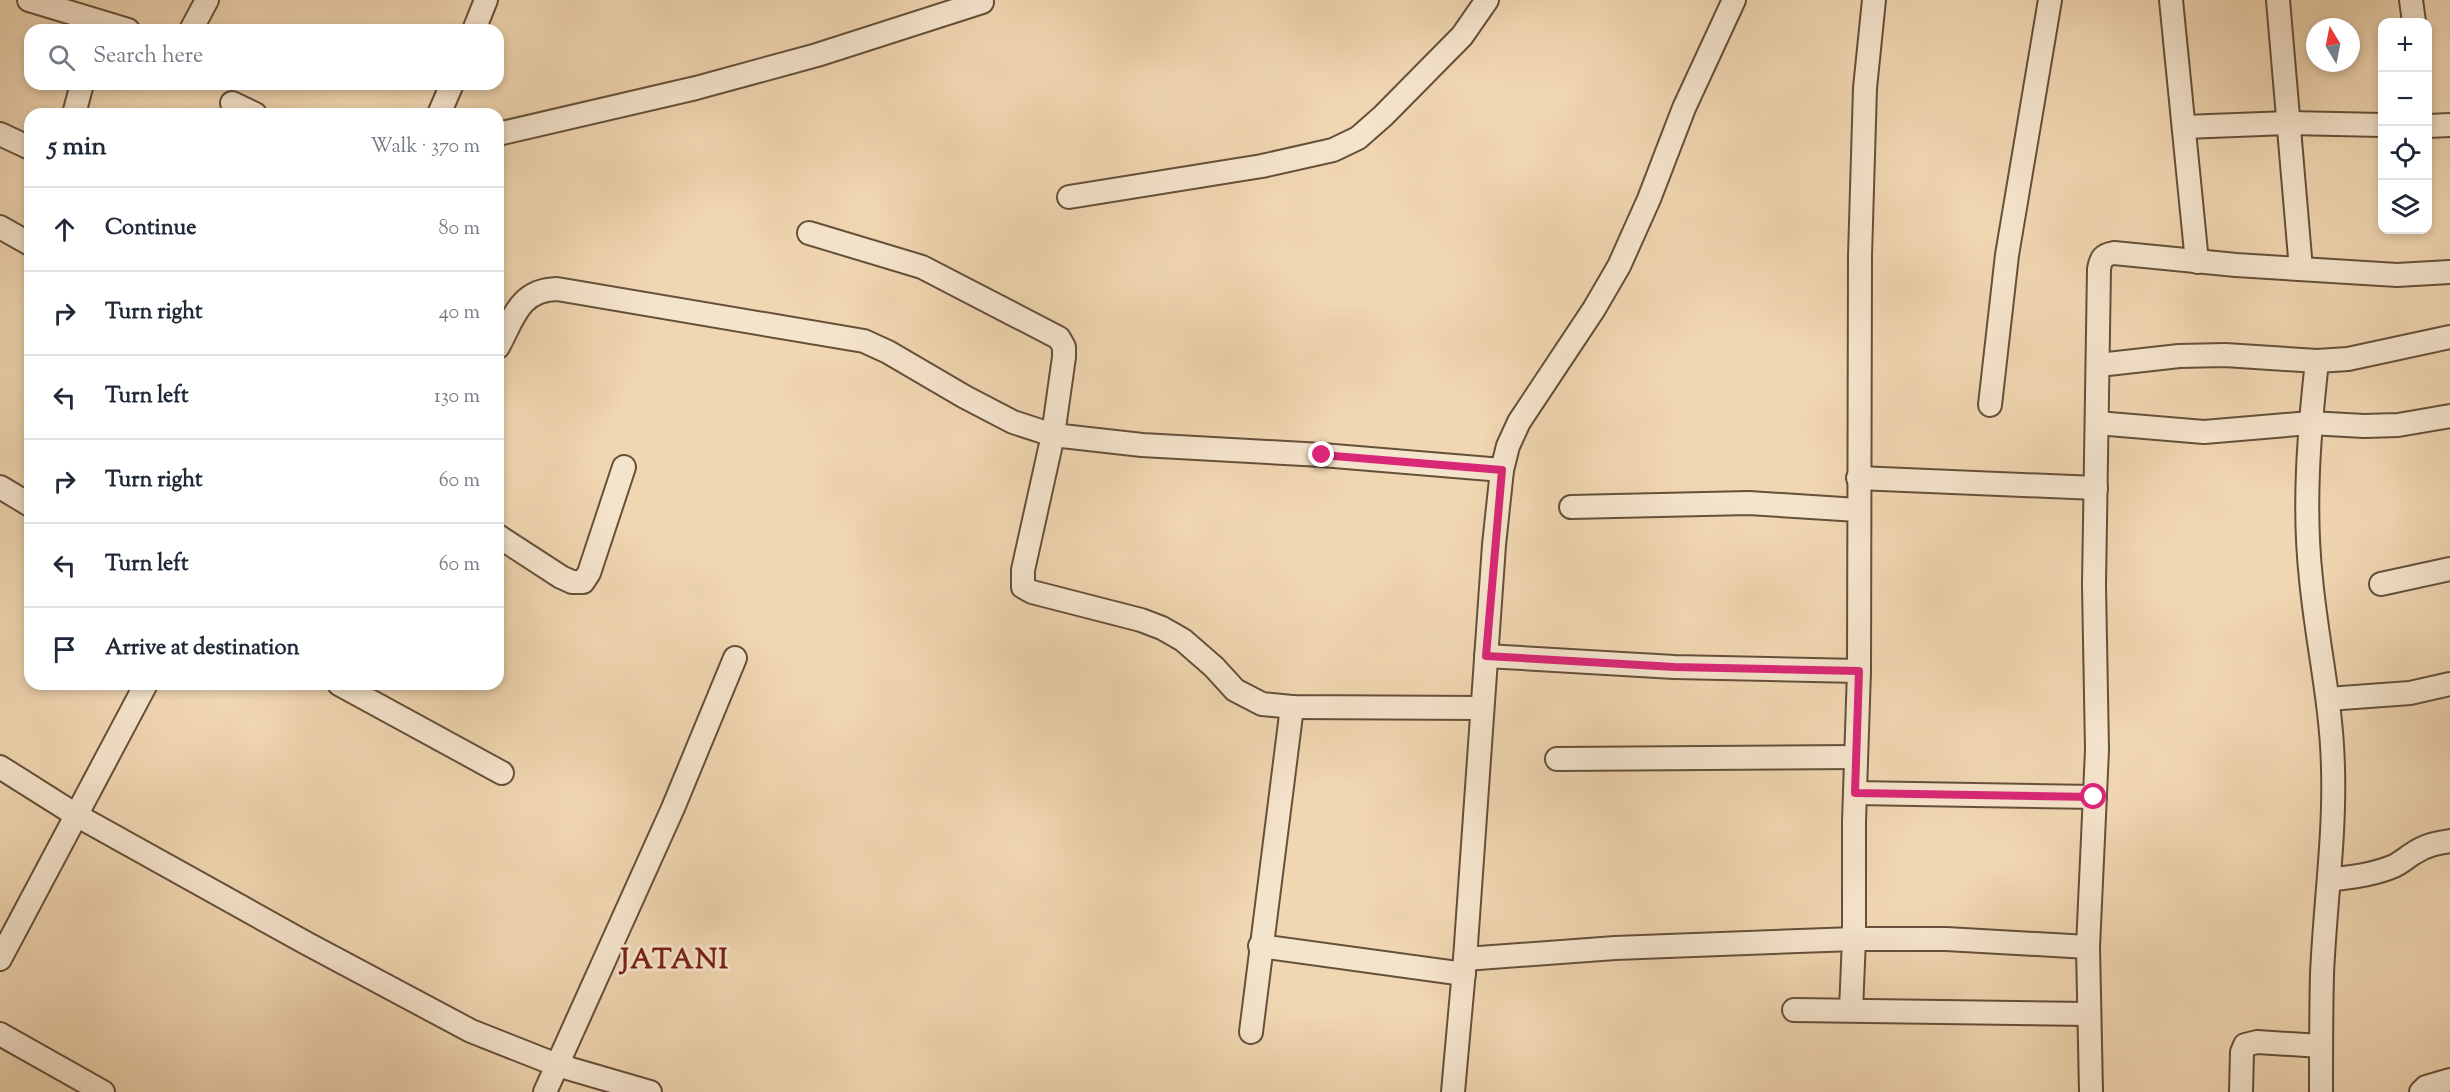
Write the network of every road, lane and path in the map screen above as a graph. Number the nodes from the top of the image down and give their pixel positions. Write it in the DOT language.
graph roads {
  1 [pos="29,0"];
  2 [pos="207,0"];
  3 [pos="486,0"];
  4 [pos="1487,0"];
  5 [pos="1734,0"];
  6 [pos="1874,0"];
  7 [pos="2050,0"];
  8 [pos="2171,0"];
  9 [pos="2278,0"];
  10 [pos="2411,0"];
  11 [pos="982,2"];
  12 [pos="2413,18"];
  13 [pos="93,24"];
  14 [pos="194,24"];
  15 [pos="476,24"];
  16 [pos="80,90"];
  17 [pos="449,90"];
  18 [pos="232,104"];
  19 [pos="76,108"];
  20 [pos="241,108"];
  21 [pos="442,108"];
  22 [pos="2290,123"];
  23 [pos="2378,125"];
  24 [pos="2450,125"];
  25 [pos="2432,126"];
  26 [pos="2184,127"];
  27 [pos="504,133"];
  28 [pos="0,134"];
  29 [pos="24,145"];
  30 [pos="1069,197"];
  31 [pos="0,226"];
  32 [pos="809,233"];
  33 [pos="24,240"];
  34 [pos="2197,262"];
  35 [pos="2301,269"];
  36 [pos="2450,272"];
  37 [pos="504,337"];
  38 [pos="2450,337"];
  39 [pos="2317,361"];
  40 [pos="2099,366"];
  41 [pos="1990,405"];
  42 [pos="2450,416"];
  43 [pos="2097,423"];
  44 [pos="2310,423"];
  45 [pos="1053,435"];
  46 [pos="624,468"];
  47 [pos="1502,470"];
  48 [pos="1858,478"];
  49 [pos="0,487"];
  50 [pos="2096,488"];
  51 [pos="24,501"];
  52 [pos="1571,507"];
  53 [pos="1858,510"];
  54 [pos="504,540"];
  55 [pos="2450,569"];
  56 [pos="2381,584"];
  57 [pos="1486,656"];
  58 [pos="735,658"];
  59 [pos="1859,671"];
  60 [pos="2450,684"];
  61 [pos="143,690"];
  62 [pos="350,690"];
  63 [pos="2328,699"];
  64 [pos="1292,707"];
  65 [pos="1482,708"];
  66 [pos="1856,758"];
  67 [pos="1557,759"];
  68 [pos="0,767"];
  69 [pos="502,773"];
  70 [pos="1855,793"];
  71 [pos="2094,797"];
  72 [pos="76,815"];
  73 [pos="2450,841"];
  74 [pos="2329,880"];
  75 [pos="1854,939"];
  76 [pos="1260,946"];
  77 [pos="2088,947"];
  78 [pos="0,959"];
  79 [pos="1465,966"];
  80 [pos="1794,1010"];
  81 [pos="1851,1010"];
  82 [pos="2089,1014"];
  83 [pos="1251,1032"];
  84 [pos="0,1034"];
  85 [pos="2321,1046"];
  86 [pos="557,1065"];
  87 [pos="2450,1080"];
  88 [pos="103,1092"];
  89 [pos="544,1092"];
  90 [pos="650,1092"];
  91 [pos="1453,1092"];
  92 [pos="2091,1092"];
  93 [pos="2241,1092"];
  94 [pos="2321,1092"];
  95 [pos="2421,1092"];
  1 -- 13 [label="street"];
  2 -- 14 [label="street"];
  3 -- 15 [label="street"];
  4 -- 30 [label="street"];
  5 -- 47 [label="street"];
  6 -- 48 [label="street"];
  7 -- 41 [label="street"];
  8 -- 26 [label="street"];
  9 -- 22 [label="street"];
  10 -- 12 [label="street"];
  11 -- 27 [label="street"];
  16 -- 19 [label="street"];
  17 -- 21 [label="street"];
  18 -- 20 [label="street"];
  22 -- 23 [label="street"];
  22 -- 26 [label="street"];
  22 -- 35 [label="street"];
  24 -- 25 [label="street"];
  26 -- 34 [label="street"];
  28 -- 29 [label="street"];
  31 -- 33 [label="street"];
  32 -- 45 [label="street"];
  34 -- 35 [label="street"];
  34 -- 40 [label="street"];
  35 -- 36 [label="street"];
  37 -- 45 [label="street"];
  38 -- 39 [label="street"];
  39 -- 40 [label="street"];
  39 -- 44 [label="street"];
  40 -- 43 [label="street"];
  42 -- 44 [label="street"];
  43 -- 44 [label="street"];
  43 -- 50 [label="street"];
  44 -- 63 [label="street"];
  45 -- 47 [label="street"];
  45 -- 64 [label="street"];
  46 -- 54 [label="street"];
  47 -- 57 [label="street"];
  48 -- 50 [label="street"];
  48 -- 53 [label="street"];
  49 -- 51 [label="street"];
  50 -- 71 [label="street"];
  52 -- 53 [label="street"];
  53 -- 59 [label="street"];
  55 -- 56 [label="street"];
  57 -- 59 [label="street"];
  57 -- 65 [label="street"];
  58 -- 86 [label="street"];
  59 -- 66 [label="street"];
  60 -- 63 [label="street"];
  61 -- 72 [label="street"];
  62 -- 69 [label="street"];
  63 -- 74 [label="street"];
  64 -- 65 [label="street"];
  64 -- 76 [label="street"];
  65 -- 79 [label="street"];
  66 -- 67 [label="street"];
  66 -- 70 [label="street"];
  68 -- 72 [label="street"];
  70 -- 71 [label="street"];
  70 -- 75 [label="street"];
  71 -- 77 [label="street"];
  72 -- 78 [label="street"];
  72 -- 86 [label="street"];
  73 -- 74 [label="street"];
  74 -- 85 [label="street"];
  75 -- 77 [label="street"];
  75 -- 79 [label="street"];
  75 -- 81 [label="street"];
  76 -- 79 [label="street"];
  76 -- 83 [label="street"];
  77 -- 82 [label="street"];
  79 -- 91 [label="street"];
  80 -- 81 [label="street"];
  81 -- 82 [label="street"];
  82 -- 92 [label="street"];
  84 -- 88 [label="street"];
  85 -- 93 [label="street"];
  85 -- 94 [label="street"];
  86 -- 89 [label="street"];
  86 -- 90 [label="street"];
  87 -- 95 [label="street"];
}
